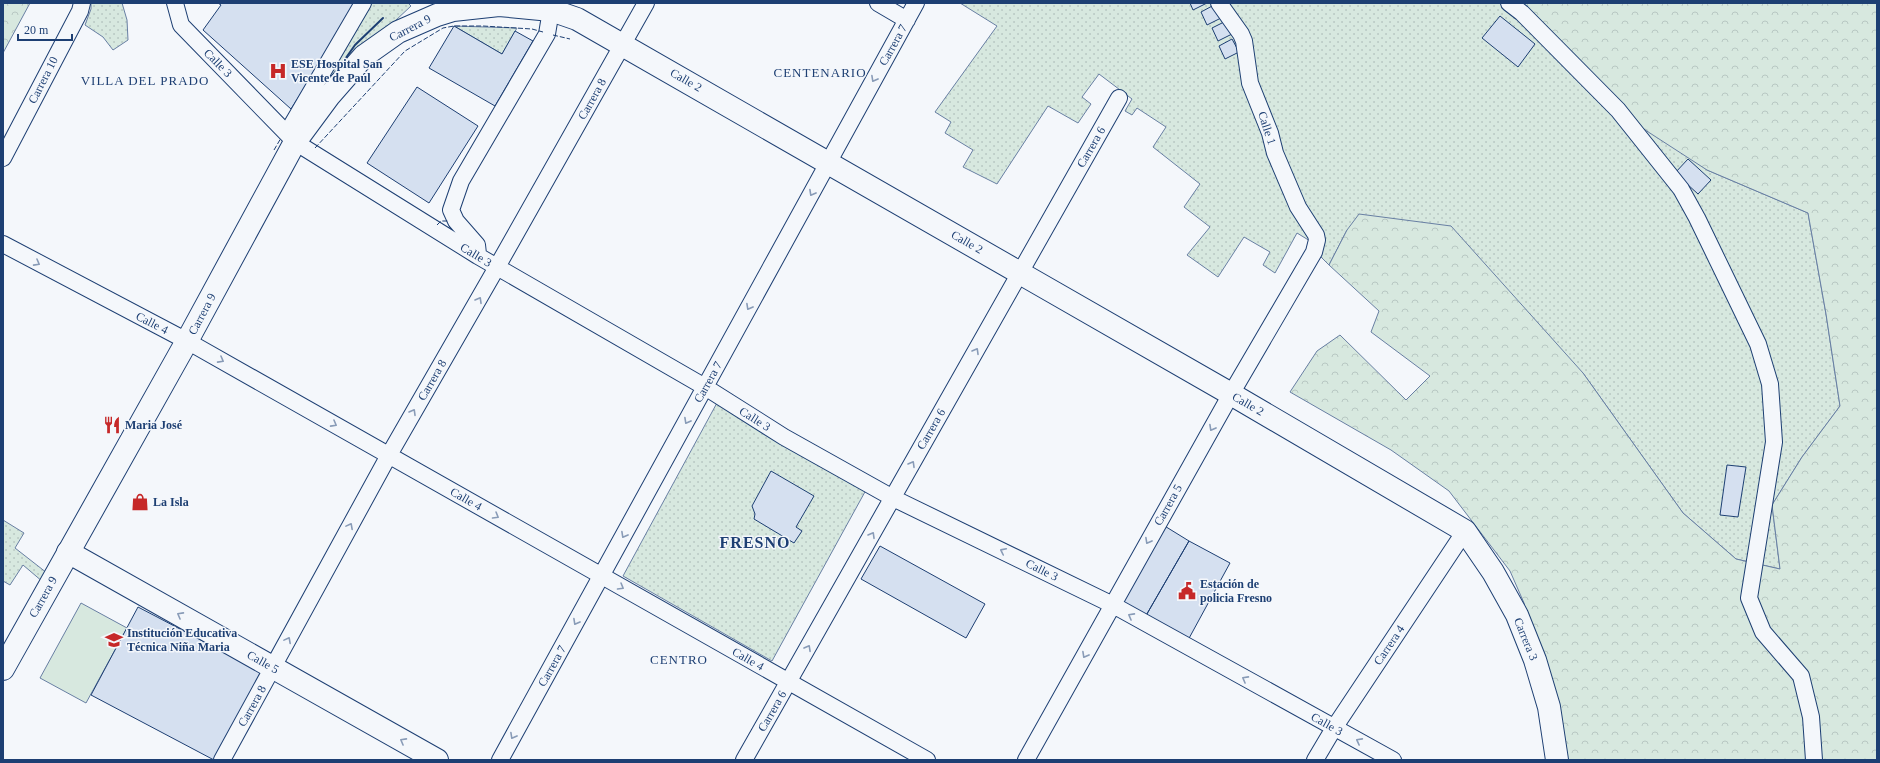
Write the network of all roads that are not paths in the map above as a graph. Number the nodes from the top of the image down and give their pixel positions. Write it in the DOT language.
graph roads {
  1 [pos="82,3"];
  2 [pos="175,3"];
  3 [pos="363,3"];
  4 [pos="646,3"];
  5 [pos="878,3"];
  6 [pos="916,3"];
  7 [pos="1219,3"];
  8 [pos="1509,3"];
  9 [pos="547,7"];
  10 [pos="453,10"];
  11 [pos="907,20"];
  12 [pos="623,43"];
  13 [pos="1119,98"];
  14 [pos="291,138"];
  15 [pos="3,158"];
  16 [pos="829,162"];
  17 [pos="3,244"];
  18 [pos="1314,252"];
  19 [pos="478,256"];
  20 [pos="497,268"];
  21 [pos="1020,272"];
  22 [pos="187,341"];
  23 [pos="705,387"];
  24 [pos="1231,394"];
  25 [pos="388,455"];
  26 [pos="892,498"];
  27 [pos="1465,531"];
  28 [pos="68,552"];
  29 [pos="602,576"];
  30 [pos="1113,605"];
  31 [pos="4,665"];
  32 [pos="273,668"];
  33 [pos="788,682"];
  34 [pos="1334,728"];
  35 [pos="222,760"];
  36 [pos="437,760"];
  37 [pos="500,760"];
  38 [pos="744,760"];
  39 [pos="926,760"];
  40 [pos="1026,760"];
  41 [pos="1315,760"];
  42 [pos="1393,760"];
  43 [pos="1557,760"];
  44 [pos="1814,760"];
  1 -- 15 [label="street, Carrera 10"];
  2 -- 14 [label="street, Calle 3"];
  3 -- 14 [label="street"];
  4 -- 12 [label="street, Carrera 8"];
  5 -- 11 [label="street"];
  6 -- 11 [label="street, Carrera 7"];
  7 -- 18 [label="street, Calle 1"];
  8 -- 44 [label="street"];
  9 -- 10 [label="main road, Calle 2"];
  9 -- 12 [label="main road, Calle 2"];
  9 -- 19 [label="street"];
  10 -- 14 [label="main road, Carrera 9"];
  11 -- 16 [label="street, Carrera 7, one-way"];
  12 -- 16 [label="main road, Calle 2"];
  12 -- 20 [label="street, Carrera 8"];
  13 -- 21 [label="street, Carrera 6"];
  14 -- 19 [label="street, Calle 3"];
  14 -- 22 [label="main road, Carrera 9"];
  16 -- 21 [label="main road, Calle 2"];
  16 -- 23 [label="street, Carrera 7, one-way"];
  17 -- 22 [label="street, Calle 4, one-way"];
  18 -- 24 [label="street, Carrera 5"];
  19 -- 20 [label="street, Calle 3"];
  20 -- 23 [label="street, Calle 3"];
  25 -- 20 [label="street, Carrera 8, one-way"];
  21 -- 24 [label="main road, Calle 2"];
  26 -- 21 [label="street, Carrera 6, one-way"];
  22 -- 25 [label="street, Calle 4, one-way"];
  22 -- 28 [label="main road, Carrera 9"];
  23 -- 26 [label="street, Calle 3"];
  23 -- 29 [label="street, Carrera 7, one-way"];
  24 -- 27 [label="main road, Calle 2"];
  24 -- 30 [label="street, Carrera 5, one-way"];
  25 -- 29 [label="street, Calle 4, one-way"];
  32 -- 25 [label="street, Carrera 8, one-way"];
  30 -- 26 [label="street, Calle 3, one-way"];
  33 -- 26 [label="street, Carrera 6, one-way"];
  27 -- 34 [label="street, Carrera 4"];
  27 -- 43 [label="main road, Carrera 3"];
  28 -- 31 [label="main road, Carrera 9"];
  32 -- 28 [label="main road, Calle 5, one-way"];
  29 -- 33 [label="street, Calle 4, one-way"];
  29 -- 37 [label="street, Carrera 7, one-way"];
  34 -- 30 [label="street, Calle 3, one-way"];
  30 -- 40 [label="street, Carrera 5, one-way"];
  32 -- 35 [label="street, Carrera 8"];
  36 -- 32 [label="main road, Calle 5, one-way"];
  33 -- 38 [label="street, Carrera 6"];
  33 -- 39 [label="street, Calle 4"];
  34 -- 41 [label="street, Carrera 4"];
  42 -- 34 [label="street, Calle 3, one-way"];
}
